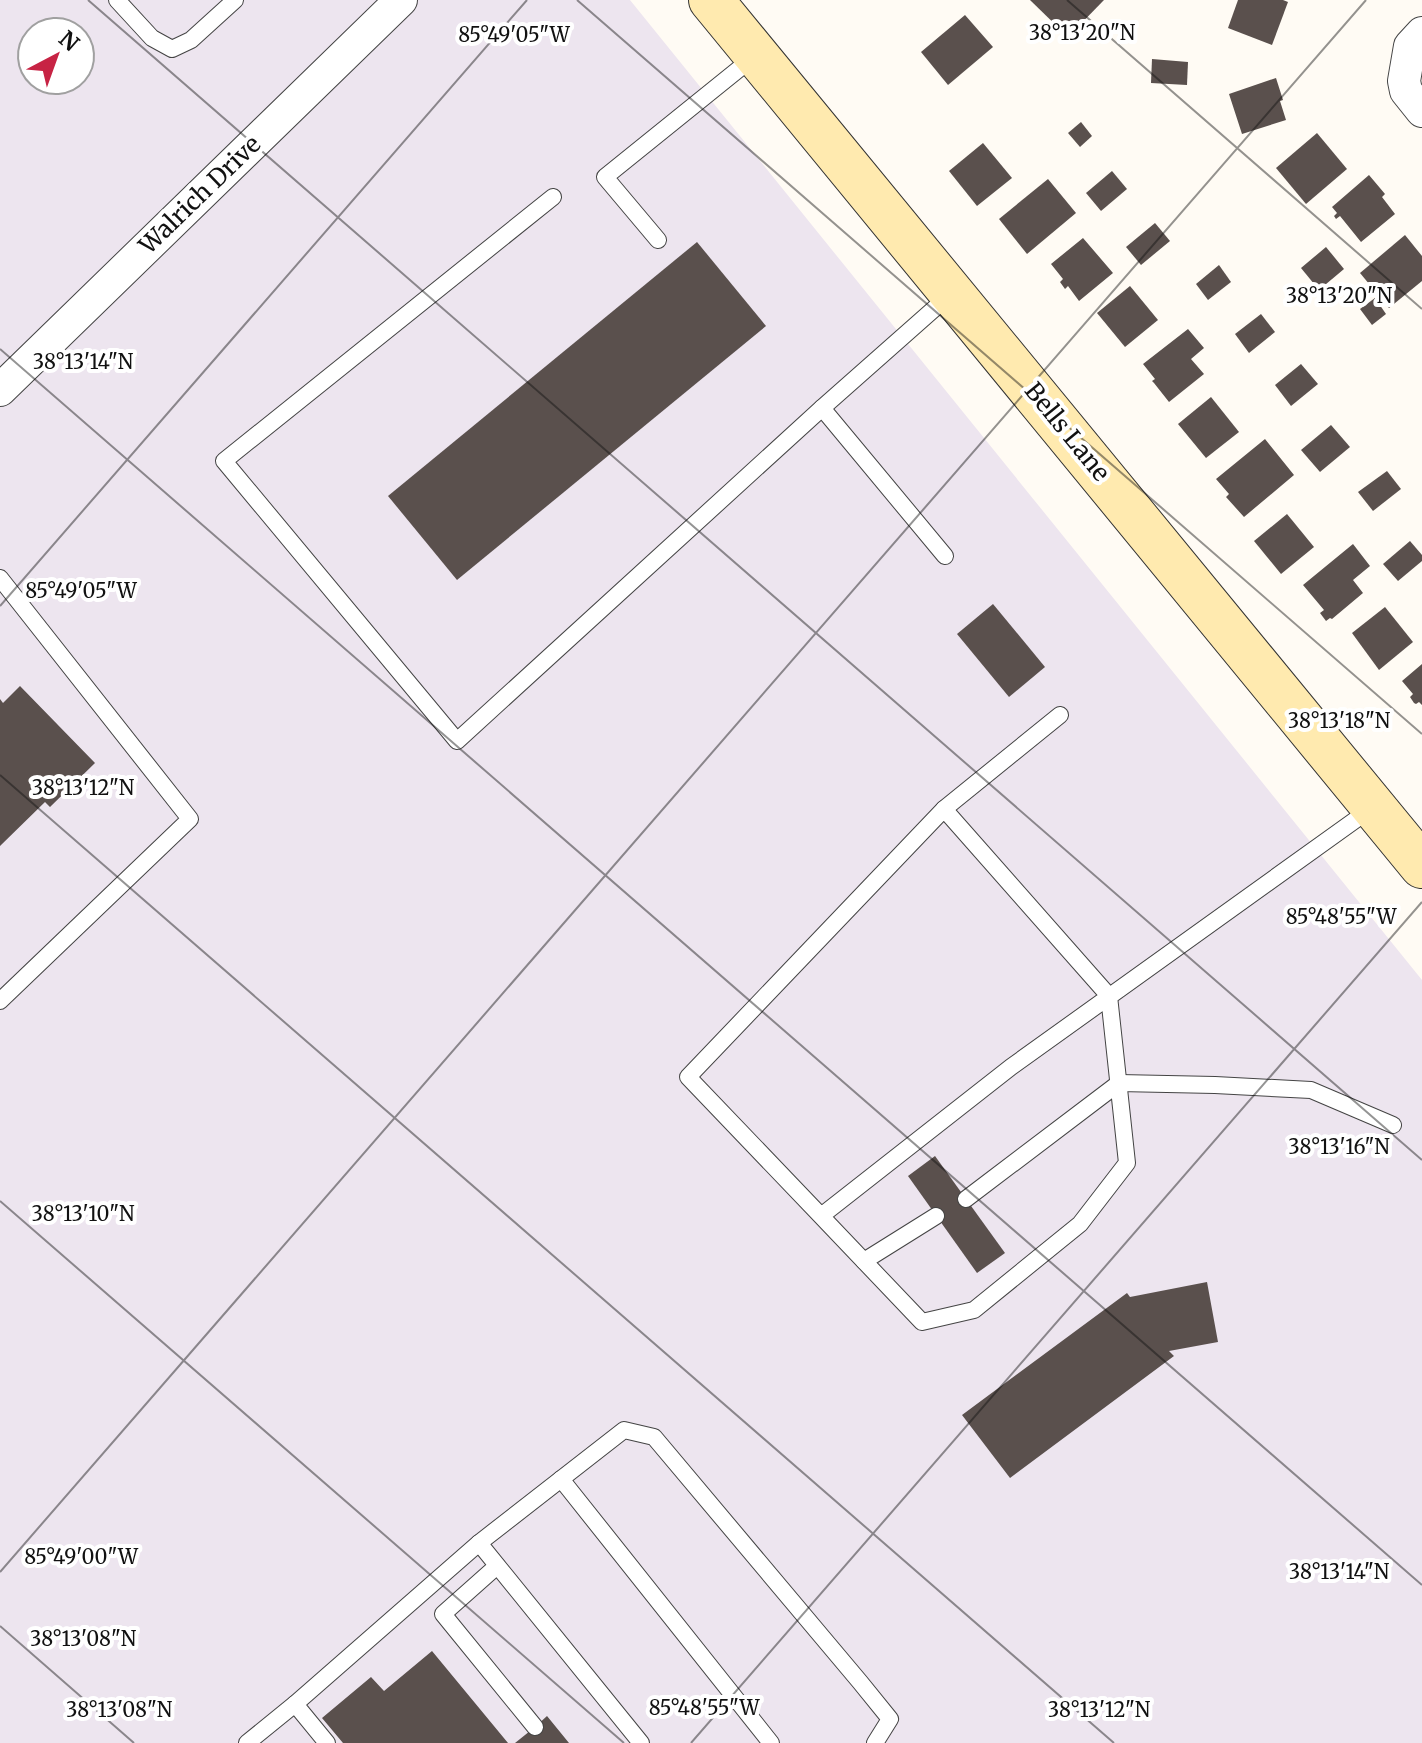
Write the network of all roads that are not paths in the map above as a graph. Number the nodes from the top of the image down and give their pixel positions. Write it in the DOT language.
graph roads {
  1 [pos="117,0"];
  2 [pos="235,0"];
  3 [pos="401,0"];
  4 [pos="711,0"];
  5 [pos="1414,46"];
  6 [pos="756,55"];
  7 [pos="1422,111"];
  8 [pos="553,197"];
  9 [pos="658,240"];
  10 [pos="953,292"];
  11 [pos="0,390"];
  12 [pos="822,408"];
  13 [pos="945,556"];
  14 [pos="0,578"];
  15 [pos="1060,715"];
  16 [pos="1373,807"];
  17 [pos="944,809"];
  18 [pos="1422,866"];
  19 [pos="1109,996"];
  20 [pos="0,1001"];
  21 [pos="1119,1083"];
  22 [pos="1393,1125"];
  23 [pos="966,1199"];
  24 [pos="821,1216"];
  25 [pos="936,1216"];
  26 [pos="864,1261"];
  27 [pos="561,1479"];
  28 [pos="479,1543"];
  29 [pos="497,1566"];
  30 [pos="295,1704"];
  31 [pos="535,1727"];
  32 [pos="247,1743"];
  33 [pos="327,1743"];
  34 [pos="641,1743"];
  35 [pos="771,1743"];
  36 [pos="875,1743"];
  1 -- 2 [label="lane"];
  3 -- 11 [label="street, Walrich Drive"];
  4 -- 6 [label="main road, Bells Lane"];
  5 -- 7 [label="street"];
  6 -- 9 [label="lane"];
  6 -- 10 [label="main road, Bells Lane"];
  8 -- 12 [label="lane"];
  10 -- 12 [label="lane"];
  10 -- 16 [label="main road, Bells Lane"];
  12 -- 13 [label="lane"];
  14 -- 20 [label="lane"];
  15 -- 17 [label="lane"];
  16 -- 18 [label="main road, Bells Lane"];
  16 -- 19 [label="lane"];
  17 -- 19 [label="lane"];
  17 -- 24 [label="lane"];
  19 -- 21 [label="lane"];
  19 -- 24 [label="lane"];
  21 -- 22 [label="lane"];
  21 -- 23 [label="lane"];
  21 -- 26 [label="lane"];
  24 -- 26 [label="lane"];
  25 -- 26 [label="lane"];
  27 -- 28 [label="lane"];
  27 -- 35 [label="lane"];
  27 -- 36 [label="lane"];
  28 -- 29 [label="lane"];
  28 -- 30 [label="lane"];
  29 -- 31 [label="lane"];
  29 -- 34 [label="lane"];
  30 -- 32 [label="lane"];
  30 -- 33 [label="lane"];
}
